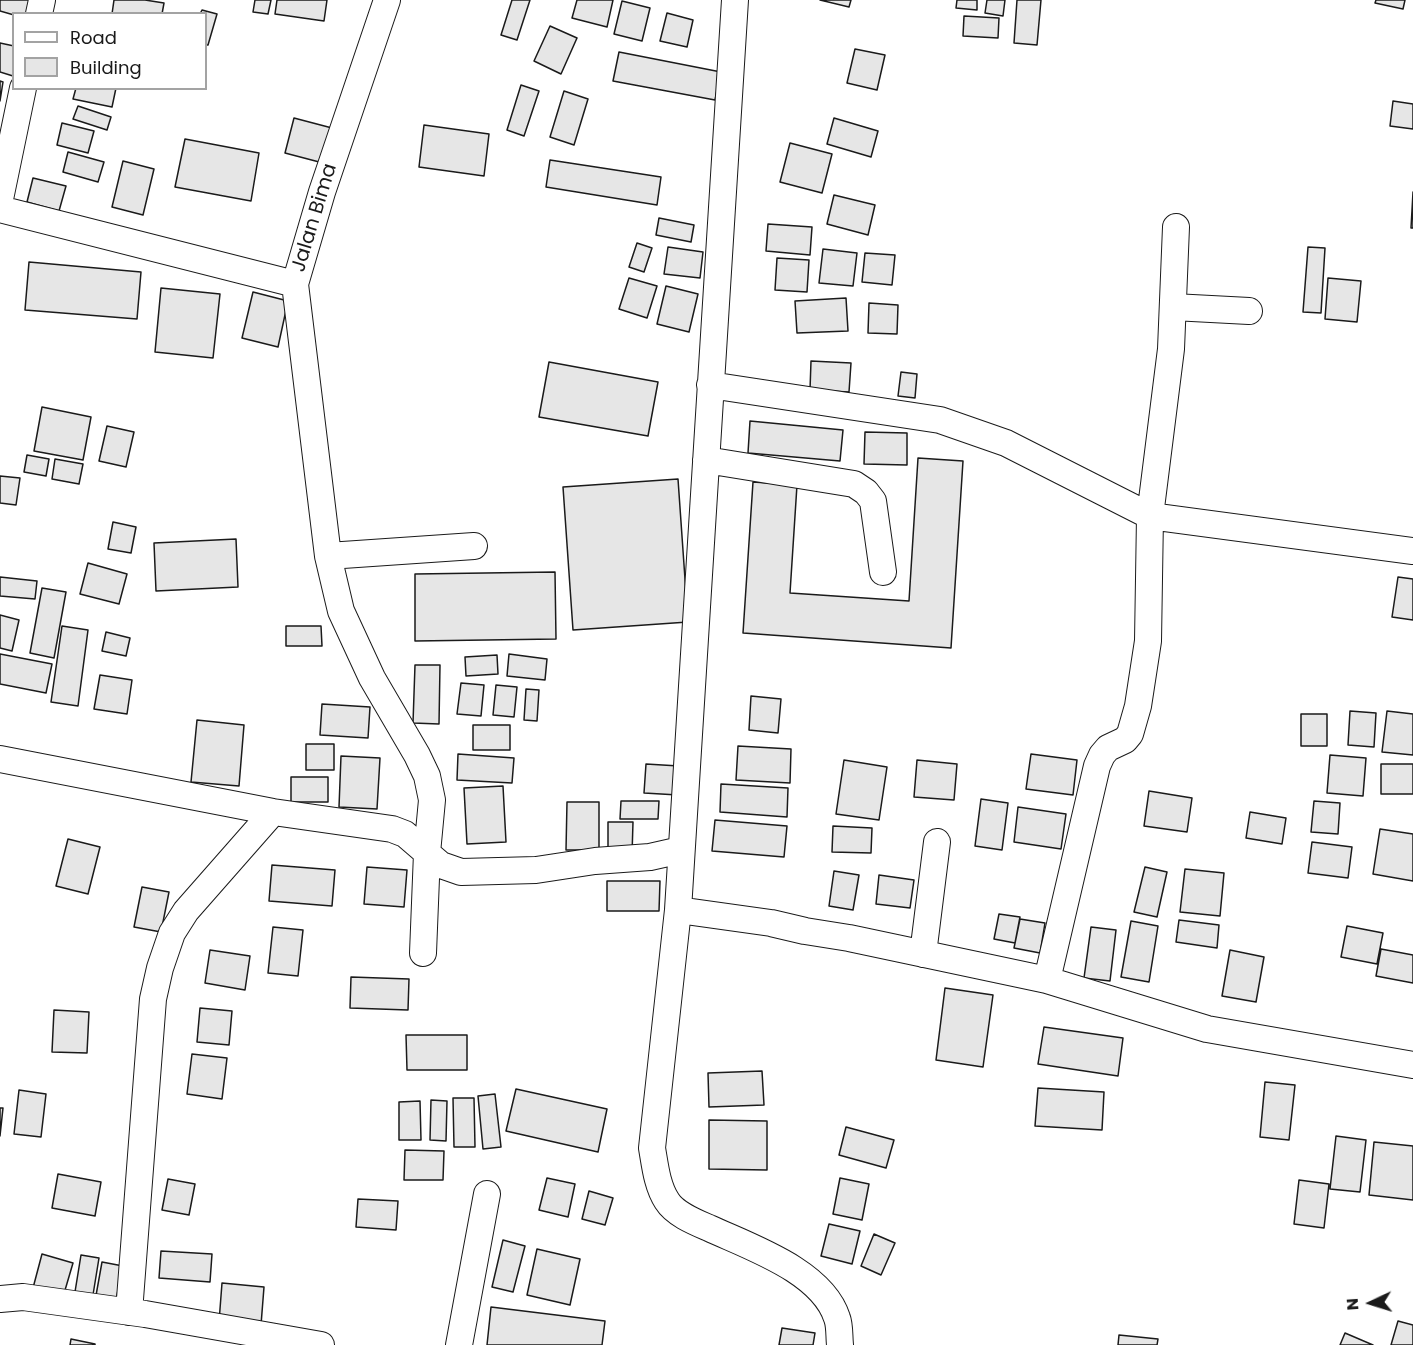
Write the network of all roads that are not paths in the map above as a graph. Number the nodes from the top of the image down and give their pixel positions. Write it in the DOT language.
graph roads {
  1 [pos="387,0"];
  2 [pos="735,0"];
  3 [pos="23,90"];
  4 [pos="0,199"];
  5 [pos="0,209"];
  6 [pos="1176,227"];
  7 [pos="296,284"];
  8 [pos="1173,307"];
  9 [pos="1249,311"];
  10 [pos="710,385"];
  11 [pos="706,460"];
  12 [pos="1150,516"];
  13 [pos="474,546"];
  14 [pos="1413,551"];
  15 [pos="328,556"];
  16 [pos="883,572"];
  17 [pos="0,759"];
  18 [pos="273,812"];
  19 [pos="938,842"];
  20 [pos="681,850"];
  21 [pos="427,853"];
  22 [pos="678,910"];
  23 [pos="423,953"];
  24 [pos="922,954"];
  25 [pos="1047,980"];
  26 [pos="1413,1065"];
  27 [pos="487,1194"];
  28 [pos="0,1299"];
  29 [pos="129,1312"];
  30 [pos="321,1345"];
  31 [pos="459,1345"];
  32 [pos="840,1345"];
  1 -- 7 [label="street, Jalan Bima"];
  2 -- 10 [label="street"];
  3 -- 4 [label="street"];
  5 -- 7 [label="street, Jalan Bima"];
  6 -- 8 [label="street"];
  7 -- 15 [label="street"];
  8 -- 9 [label="street"];
  8 -- 12 [label="street"];
  10 -- 11 [label="street"];
  10 -- 12 [label="street"];
  11 -- 16 [label="street"];
  11 -- 20 [label="street"];
  12 -- 14 [label="street"];
  12 -- 25 [label="street"];
  13 -- 15 [label="street"];
  15 -- 21 [label="street"];
  17 -- 18 [label="street"];
  18 -- 21 [label="street"];
  18 -- 29 [label="street"];
  19 -- 24 [label="street"];
  20 -- 21 [label="street"];
  20 -- 22 [label="street"];
  21 -- 23 [label="street"];
  22 -- 24 [label="street"];
  22 -- 32 [label="street"];
  24 -- 25 [label="street"];
  25 -- 26 [label="street"];
  27 -- 31 [label="street"];
  28 -- 29 [label="street"];
  29 -- 30 [label="street"];
}
